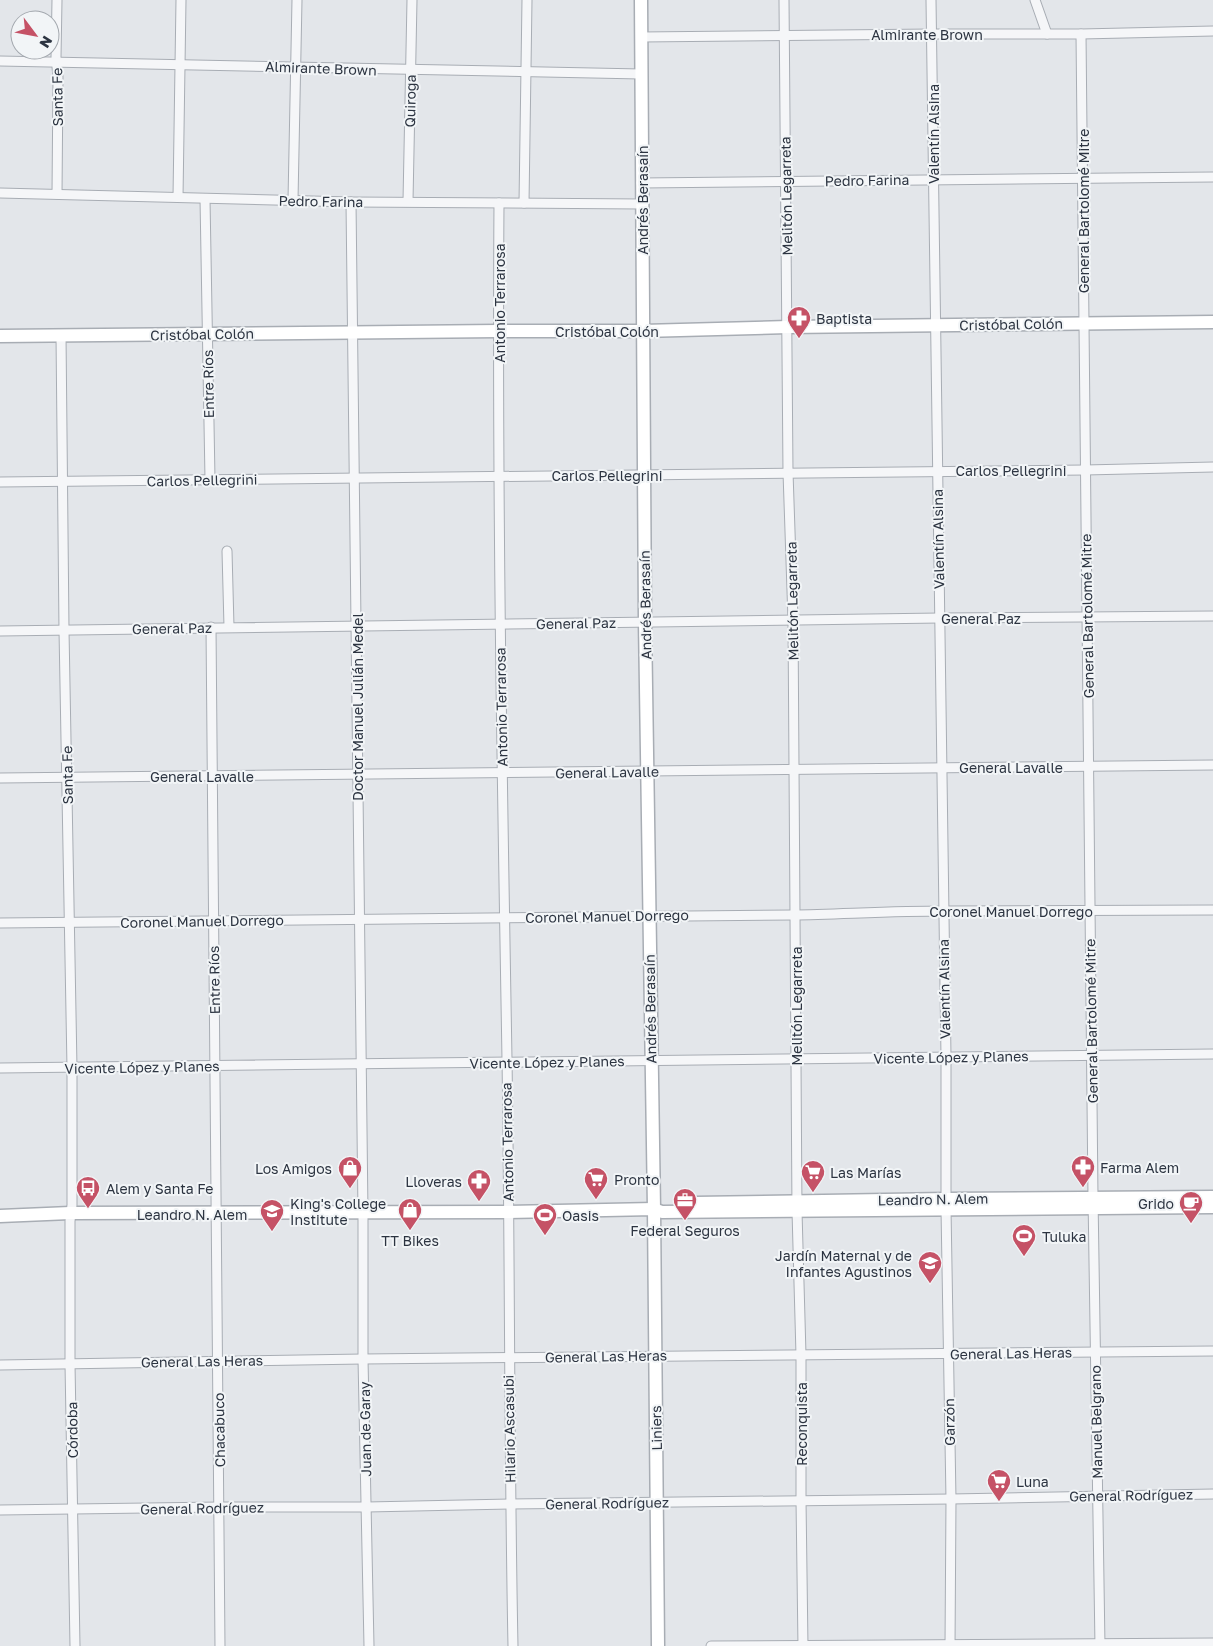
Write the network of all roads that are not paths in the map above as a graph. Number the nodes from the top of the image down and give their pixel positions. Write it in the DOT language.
graph roads {
  1 [pos="57,0"];
  2 [pos="181,0"];
  3 [pos="297,0"];
  4 [pos="412,0"];
  5 [pos="527,0"];
  6 [pos="640,0"];
  7 [pos="784,0"];
  8 [pos="931,0"];
  9 [pos="1034,0"];
  10 [pos="1213,31"];
  11 [pos="932,34"];
  12 [pos="1047,34"];
  13 [pos="1081,34"];
  14 [pos="784,36"];
  15 [pos="641,37"];
  16 [pos="0,61"];
  17 [pos="57,63"];
  18 [pos="180,64"];
  19 [pos="296,68"];
  20 [pos="410,70"];
  21 [pos="525,72"];
  22 [pos="641,74"];
  23 [pos="1213,176"];
  24 [pos="933,179"];
  25 [pos="1083,179"];
  26 [pos="786,181"];
  27 [pos="641,183"];
  28 [pos="0,193"];
  29 [pos="57,194"];
  30 [pos="178,197"];
  31 [pos="204,199"];
  32 [pos="293,200"];
  33 [pos="408,201"];
  34 [pos="351,202"];
  35 [pos="499,203"];
  36 [pos="524,203"];
  37 [pos="642,204"];
  38 [pos="1213,322"];
  39 [pos="1084,323"];
  40 [pos="935,325"];
  41 [pos="788,327"];
  42 [pos="498,331"];
  43 [pos="643,331"];
  44 [pos="352,332"];
  45 [pos="207,334"];
  46 [pos="0,336"];
  47 [pos="61,336"];
  48 [pos="1213,467"];
  49 [pos="1085,470"];
  50 [pos="936,471"];
  51 [pos="788,472"];
  52 [pos="498,475"];
  53 [pos="644,475"];
  54 [pos="354,478"];
  55 [pos="210,479"];
  56 [pos="0,482"];
  57 [pos="63,482"];
  58 [pos="227,551"];
  59 [pos="1213,616"];
  60 [pos="1086,617"];
  61 [pos="940,618"];
  62 [pos="792,620"];
  63 [pos="645,622"];
  64 [pos="500,623"];
  65 [pos="356,625"];
  66 [pos="229,626"];
  67 [pos="210,627"];
  68 [pos="64,630"];
  69 [pos="0,631"];
  70 [pos="1213,765"];
  71 [pos="1088,766"];
  72 [pos="940,767"];
  73 [pos="794,768"];
  74 [pos="647,772"];
  75 [pos="502,773"];
  76 [pos="357,775"];
  77 [pos="212,776"];
  78 [pos="67,777"];
  79 [pos="0,778"];
  80 [pos="943,910"];
  81 [pos="1213,910"];
  82 [pos="1090,912"];
  83 [pos="796,914"];
  84 [pos="648,915"];
  85 [pos="504,918"];
  86 [pos="359,919"];
  87 [pos="213,921"];
  88 [pos="0,923"];
  89 [pos="70,923"];
  90 [pos="1213,1054"];
  91 [pos="1091,1056"];
  92 [pos="946,1057"];
  93 [pos="796,1060"];
  94 [pos="651,1061"];
  95 [pos="507,1063"];
  96 [pos="362,1064"];
  97 [pos="215,1067"];
  98 [pos="0,1068"];
  99 [pos="72,1068"];
  100 [pos="1213,1197"];
  101 [pos="1093,1203"];
  102 [pos="946,1204"];
  103 [pos="797,1206"];
  104 [pos="1213,1207"];
  105 [pos="654,1209"];
  106 [pos="508,1212"];
  107 [pos="363,1213"];
  108 [pos="70,1214"];
  109 [pos="217,1214"];
  110 [pos="0,1216"];
  111 [pos="1213,1351"];
  112 [pos="1096,1352"];
  113 [pos="947,1354"];
  114 [pos="655,1356"];
  115 [pos="801,1356"];
  116 [pos="508,1357"];
  117 [pos="363,1359"];
  118 [pos="218,1361"];
  119 [pos="70,1364"];
  120 [pos="0,1365"];
  121 [pos="1213,1494"];
  122 [pos="1097,1496"];
  123 [pos="951,1499"];
  124 [pos="801,1500"];
  125 [pos="656,1502"];
  126 [pos="510,1504"];
  127 [pos="220,1507"];
  128 [pos="367,1507"];
  129 [pos="0,1510"];
  130 [pos="73,1510"];
  131 [pos="1213,1643"];
  132 [pos="803,1645"];
  133 [pos="1100,1645"];
  134 [pos="75,1646"];
  135 [pos="220,1646"];
  136 [pos="369,1646"];
  137 [pos="513,1646"];
  138 [pos="658,1646"];
  139 [pos="711,1646"];
  140 [pos="950,1646"];
  1 -- 17 [label="street, Santa Fe"];
  2 -- 18 [label="street"];
  3 -- 19 [label="street"];
  4 -- 20 [label="street, Quiroga"];
  5 -- 21 [label="street"];
  6 -- 15 [label="street, Andrés Berasaín"];
  7 -- 14 [label="street, Melitón Legarreta"];
  8 -- 11 [label="street, Valentín Alsina"];
  9 -- 12 [label="street"];
  10 -- 13 [label="street, Almirante Brown"];
  11 -- 12 [label="street, Almirante Brown"];
  11 -- 14 [label="street, Almirante Brown"];
  11 -- 24 [label="street, Valentín Alsina"];
  12 -- 13 [label="street, Almirante Brown"];
  13 -- 25 [label="street, General Bartolomé Mitre"];
  14 -- 15 [label="street, Almirante Brown"];
  14 -- 26 [label="street, Melitón Legarreta"];
  15 -- 22 [label="street, Andrés Berasaín"];
  16 -- 17 [label="street, Almirante Brown"];
  17 -- 18 [label="street, Almirante Brown"];
  17 -- 29 [label="street, Santa Fe"];
  18 -- 19 [label="street, Almirante Brown"];
  18 -- 30 [label="street"];
  19 -- 20 [label="street, Almirante Brown"];
  19 -- 32 [label="street"];
  20 -- 21 [label="street, Almirante Brown"];
  20 -- 33 [label="street, Quiroga"];
  21 -- 22 [label="street, Almirante Brown"];
  21 -- 36 [label="street"];
  22 -- 27 [label="street, Andrés Berasaín"];
  23 -- 25 [label="street, Pedro Farina"];
  24 -- 25 [label="street, Pedro Farina"];
  24 -- 26 [label="street, Pedro Farina"];
  24 -- 40 [label="street, Valentín Alsina"];
  25 -- 39 [label="street, General Bartolomé Mitre"];
  26 -- 27 [label="street, Pedro Farina"];
  26 -- 41 [label="street, Melitón Legarreta"];
  27 -- 37 [label="street, Andrés Berasaín"];
  28 -- 29 [label="street, Pedro Farina"];
  29 -- 30 [label="street, Pedro Farina"];
  30 -- 31 [label="street, Pedro Farina"];
  31 -- 32 [label="street, Pedro Farina"];
  31 -- 45 [label="street, Entre Ríos"];
  32 -- 34 [label="street, Pedro Farina"];
  33 -- 34 [label="street, Pedro Farina"];
  33 -- 35 [label="street, Pedro Farina"];
  34 -- 44 [label="street, Doctor Manuel Julián Medel"];
  35 -- 36 [label="street, Pedro Farina"];
  35 -- 42 [label="street, Antonio Terrarosa"];
  36 -- 37 [label="street, Pedro Farina"];
  37 -- 43 [label="street, Andrés Berasaín"];
  38 -- 39 [label="street, Cristóbal Colón"];
  39 -- 40 [label="street, Cristóbal Colón"];
  39 -- 49 [label="street, General Bartolomé Mitre"];
  40 -- 41 [label="street, Cristóbal Colón"];
  40 -- 50 [label="street, Valentín Alsina"];
  41 -- 43 [label="street, Cristóbal Colón"];
  41 -- 51 [label="street, Melitón Legarreta"];
  42 -- 43 [label="street, Cristóbal Colón"];
  42 -- 44 [label="street, Cristóbal Colón"];
  42 -- 52 [label="street, Antonio Terrarosa"];
  43 -- 53 [label="street, Andrés Berasaín"];
  44 -- 45 [label="street, Cristóbal Colón"];
  44 -- 54 [label="street, Doctor Manuel Julián Medel"];
  45 -- 47 [label="street, Cristóbal Colón"];
  45 -- 55 [label="street, Entre Ríos"];
  46 -- 47 [label="street, Cristóbal Colón"];
  47 -- 57 [label="street, Santa Fe"];
  48 -- 49 [label="street, Carlos Pellegrini"];
  49 -- 50 [label="street, Carlos Pellegrini"];
  49 -- 60 [label="street, General Bartolomé Mitre"];
  50 -- 51 [label="street, Carlos Pellegrini"];
  50 -- 61 [label="street, Valentín Alsina"];
  51 -- 53 [label="street, Carlos Pellegrini"];
  51 -- 62 [label="street, Melitón Legarreta"];
  52 -- 53 [label="street, Carlos Pellegrini"];
  52 -- 54 [label="street, Carlos Pellegrini"];
  52 -- 64 [label="street, Antonio Terrarosa"];
  53 -- 63 [label="street, Andrés Berasaín"];
  54 -- 55 [label="street, Carlos Pellegrini"];
  54 -- 65 [label="street, Doctor Manuel Julián Medel"];
  55 -- 57 [label="street, Carlos Pellegrini"];
  56 -- 57 [label="street, Carlos Pellegrini"];
  57 -- 68 [label="street, Santa Fe"];
  58 -- 66 [label="street"];
  59 -- 60 [label="street, General Paz"];
  60 -- 61 [label="street, General Paz"];
  60 -- 71 [label="street, General Bartolomé Mitre"];
  61 -- 62 [label="street, General Paz"];
  61 -- 72 [label="street, Valentín Alsina"];
  62 -- 63 [label="street, General Paz"];
  62 -- 73 [label="street, Melitón Legarreta"];
  63 -- 64 [label="street, General Paz"];
  63 -- 74 [label="street, Andrés Berasaín"];
  64 -- 65 [label="street, General Paz"];
  64 -- 75 [label="street, Antonio Terrarosa"];
  65 -- 66 [label="street, General Paz"];
  65 -- 76 [label="street, Doctor Manuel Julián Medel"];
  66 -- 67 [label="street, General Paz"];
  67 -- 68 [label="street, General Paz"];
  67 -- 77 [label="street, Entre Ríos"];
  68 -- 69 [label="street, General Paz"];
  68 -- 78 [label="street, Santa Fe"];
  70 -- 71 [label="street, General Lavalle"];
  71 -- 72 [label="street, General Lavalle"];
  71 -- 82 [label="street, General Bartolomé Mitre"];
  72 -- 73 [label="street, General Lavalle"];
  72 -- 80 [label="street, Valentín Alsina"];
  73 -- 74 [label="street, General Lavalle"];
  73 -- 83 [label="street, Melitón Legarreta"];
  74 -- 75 [label="street, General Lavalle"];
  74 -- 84 [label="street, Andrés Berasaín"];
  75 -- 76 [label="street, General Lavalle"];
  75 -- 85 [label="street, Antonio Terrarosa"];
  76 -- 77 [label="street, General Lavalle"];
  76 -- 86 [label="street, Doctor Manuel Julián Medel"];
  77 -- 78 [label="street, General Lavalle"];
  77 -- 87 [label="street, Entre Ríos"];
  78 -- 79 [label="street, General Lavalle"];
  78 -- 89 [label="street, Santa Fe"];
  80 -- 82 [label="street, Coronel Manuel Dorrego"];
  80 -- 83 [label="street, Coronel Manuel Dorrego"];
  80 -- 92 [label="street, Valentín Alsina"];
  81 -- 82 [label="street, Coronel Manuel Dorrego"];
  82 -- 91 [label="street, General Bartolomé Mitre"];
  83 -- 84 [label="street, Coronel Manuel Dorrego"];
  83 -- 93 [label="street, Melitón Legarreta"];
  84 -- 85 [label="street, Coronel Manuel Dorrego"];
  84 -- 94 [label="street, Andrés Berasaín"];
  85 -- 86 [label="street, Coronel Manuel Dorrego"];
  85 -- 95 [label="street, Antonio Terrarosa"];
  86 -- 87 [label="street, Coronel Manuel Dorrego"];
  86 -- 96 [label="street, Doctor Manuel Julián Medel"];
  87 -- 89 [label="street, Coronel Manuel Dorrego"];
  87 -- 97 [label="street, Entre Ríos"];
  88 -- 89 [label="street, Coronel Manuel Dorrego"];
  89 -- 99 [label="street, Santa Fe"];
  90 -- 91 [label="street, Vicente López y Planes"];
  91 -- 92 [label="street, Vicente López y Planes"];
  91 -- 101 [label="street, General Bartolomé Mitre"];
  92 -- 93 [label="street, Vicente López y Planes"];
  92 -- 102 [label="street, Valentín Alsina"];
  93 -- 94 [label="street, Vicente López y Planes"];
  93 -- 103 [label="street, Melitón Legarreta"];
  94 -- 95 [label="street, Vicente López y Planes"];
  94 -- 105 [label="street, Andrés Berasaín"];
  95 -- 96 [label="street, Vicente López y Planes"];
  95 -- 106 [label="street, Antonio Terrarosa"];
  96 -- 97 [label="street, Vicente López y Planes"];
  96 -- 107 [label="street, Doctor Manuel Julián Medel"];
  97 -- 99 [label="street, Vicente López y Planes"];
  97 -- 109 [label="street, Entre Ríos"];
  98 -- 99 [label="street, Vicente López y Planes"];
  99 -- 108 [label="street, Santa Fe"];
  100 -- 101 [label="street, Leandro N. Alem"];
  101 -- 102 [label="street, Leandro N. Alem"];
  101 -- 104 [label="street, Leandro N. Alem"];
  101 -- 112 [label="street, Manuel Belgrano"];
  102 -- 103 [label="street, Leandro N. Alem"];
  102 -- 113 [label="street, Garzón"];
  103 -- 105 [label="street, Leandro N. Alem"];
  103 -- 115 [label="street, Reconquista"];
  105 -- 106 [label="street, Leandro N. Alem"];
  105 -- 114 [label="street, Liniers"];
  106 -- 107 [label="street, Leandro N. Alem"];
  106 -- 116 [label="street, Hilario Ascasubi"];
  107 -- 109 [label="street, Leandro N. Alem"];
  107 -- 117 [label="street, Juan de Garay"];
  108 -- 109 [label="street, Leandro N. Alem"];
  108 -- 110 [label="street, Leandro N. Alem"];
  108 -- 119 [label="street, Córdoba"];
  109 -- 118 [label="street, Chacabuco"];
  111 -- 112 [label="street, General Las Heras"];
  112 -- 113 [label="street, General Las Heras"];
  112 -- 122 [label="street, Manuel Belgrano"];
  113 -- 115 [label="street, General Las Heras"];
  113 -- 123 [label="street, Garzón"];
  114 -- 115 [label="street, General Las Heras"];
  114 -- 116 [label="street, General Las Heras"];
  114 -- 125 [label="street, Liniers"];
  115 -- 124 [label="street, Reconquista"];
  116 -- 117 [label="street, General Las Heras"];
  116 -- 126 [label="street, Hilario Ascasubi"];
  117 -- 118 [label="street, General Las Heras"];
  117 -- 128 [label="street, Juan de Garay"];
  118 -- 119 [label="street, General Las Heras"];
  118 -- 127 [label="street, Chacabuco"];
  119 -- 120 [label="street, General Las Heras"];
  119 -- 130 [label="street, Córdoba"];
  121 -- 122 [label="street, General Rodríguez"];
  122 -- 123 [label="street, General Rodríguez"];
  122 -- 133 [label="street, Manuel Belgrano"];
  123 -- 124 [label="street, General Rodríguez"];
  123 -- 140 [label="street, Garzón"];
  124 -- 125 [label="street, General Rodríguez"];
  124 -- 132 [label="street, Reconquista"];
  125 -- 126 [label="street, General Rodríguez"];
  125 -- 138 [label="street, Liniers"];
  126 -- 128 [label="street, General Rodríguez"];
  126 -- 137 [label="street, Hilario Ascasubi"];
  127 -- 128 [label="street, General Rodríguez"];
  127 -- 130 [label="street, General Rodríguez"];
  127 -- 135 [label="street, Chacabuco"];
  128 -- 136 [label="street, Juan de Garay"];
  129 -- 130 [label="street, General Rodríguez"];
  130 -- 134 [label="street, Córdoba"];
  131 -- 133 [label="street"];
  132 -- 139 [label="street"];
  132 -- 140 [label="street"];
  133 -- 140 [label="street"];
}
